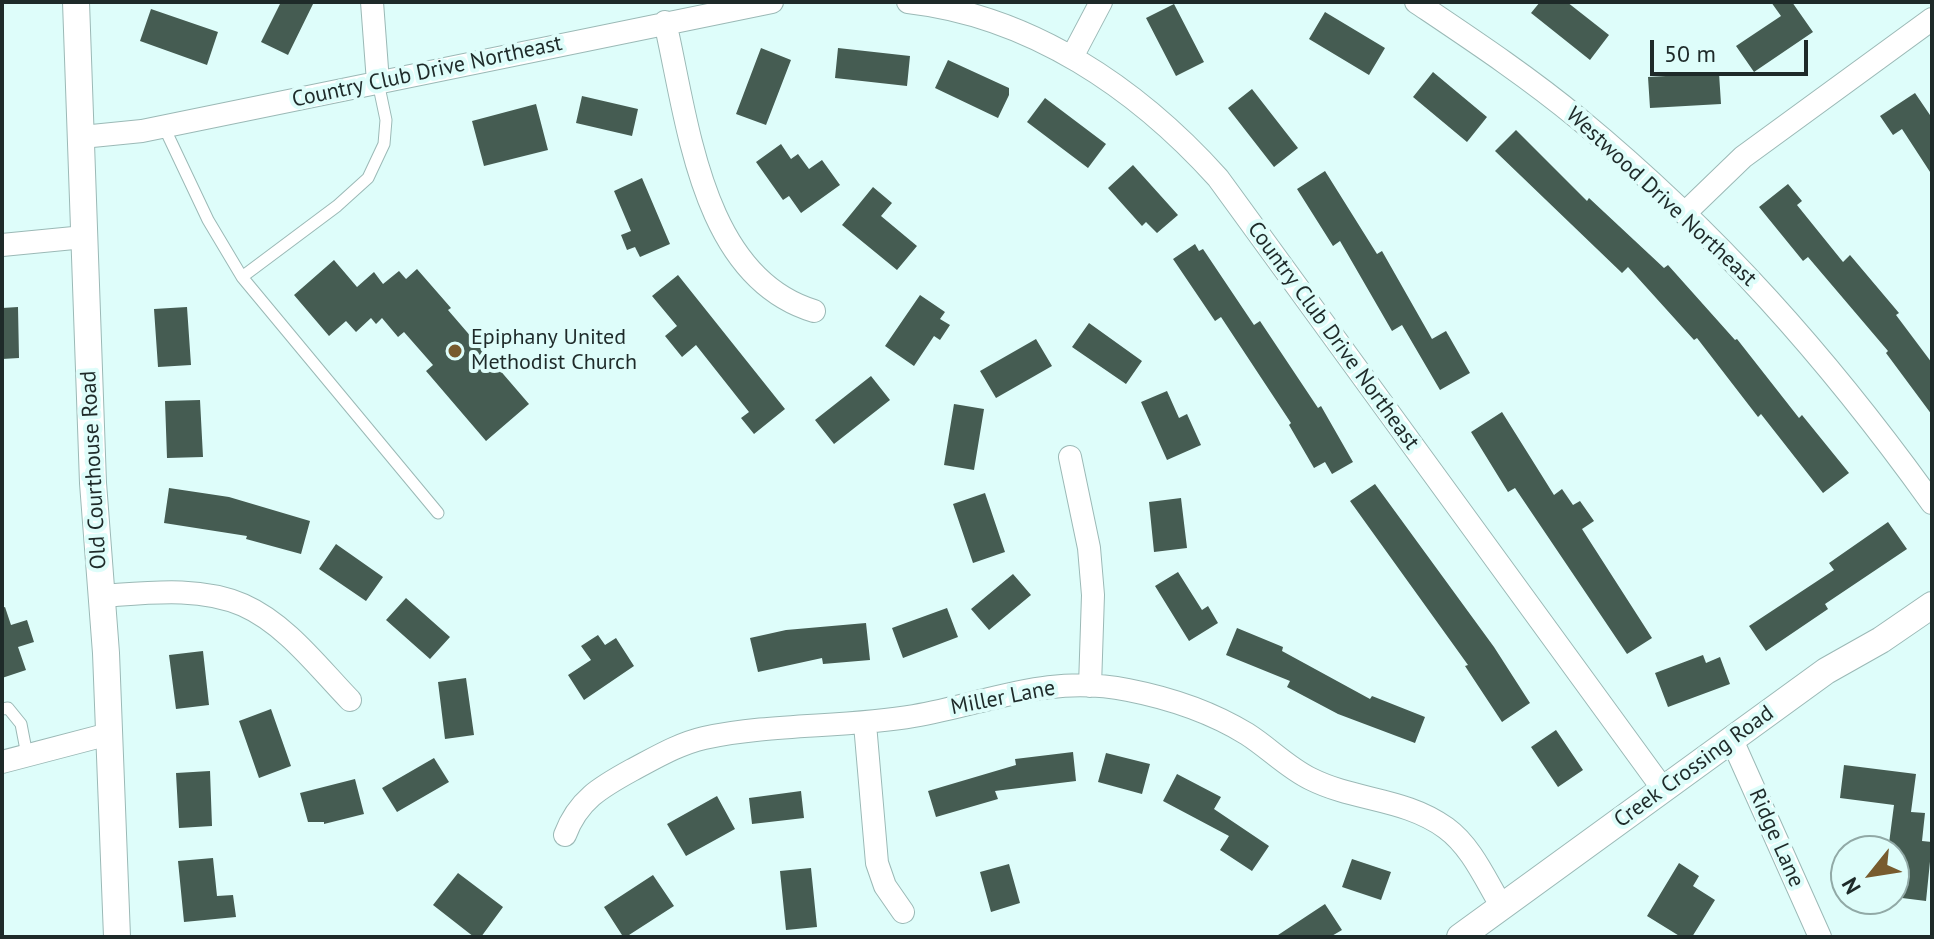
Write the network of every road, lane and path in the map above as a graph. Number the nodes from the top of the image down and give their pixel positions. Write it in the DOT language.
graph roads {
  1 [pos="76,2"];
  2 [pos="372,2"];
  3 [pos="772,2"];
  4 [pos="908,2"];
  5 [pos="1101,2"];
  6 [pos="1416,2"];
  7 [pos="1931,21"];
  8 [pos="665,22"];
  9 [pos="1072,57"];
  10 [pos="378,82"];
  11 [pos="164,127"];
  12 [pos="82,137"];
  13 [pos="1685,213"];
  14 [pos="84,237"];
  15 [pos="2,245"];
  16 [pos="242,277"];
  17 [pos="814,311"];
  18 [pos="1070,457"];
  19 [pos="1932,503"];
  20 [pos="438,513"];
  21 [pos="101,596"];
  22 [pos="1932,605"];
  23 [pos="1090,686"];
  24 [pos="350,700"];
  25 [pos="2,709"];
  26 [pos="865,724"];
  27 [pos="109,734"];
  28 [pos="1732,740"];
  29 [pos="27,755"];
  30 [pos="2,762"];
  31 [pos="1663,789"];
  32 [pos="565,835"];
  33 [pos="1502,907"];
  34 [pos="903,912"];
  35 [pos="117,937"];
  36 [pos="1460,937"];
  37 [pos="1820,937"];
  1 -- 12 [label="street, Old Courthouse Road"];
  2 -- 10 [label="street"];
  3 -- 8 [label="street, Country Club Drive Northeast"];
  4 -- 9 [label="street, Country Club Drive Northeast"];
  5 -- 9 [label="street"];
  6 -- 13 [label="street, Westwood Drive Northeast"];
  7 -- 13 [label="street"];
  8 -- 10 [label="street, Country Club Drive Northeast"];
  8 -- 17 [label="street"];
  9 -- 31 [label="street, Country Club Drive Northeast"];
  10 -- 11 [label="street, Country Club Drive Northeast"];
  10 -- 16 [label="lane"];
  11 -- 12 [label="street, Country Club Drive Northeast"];
  11 -- 16 [label="lane"];
  12 -- 14 [label="street, Old Courthouse Road"];
  13 -- 19 [label="street, Westwood Drive Northeast"];
  14 -- 15 [label="street"];
  14 -- 21 [label="street, Old Courthouse Road"];
  16 -- 20 [label="lane"];
  18 -- 23 [label="street"];
  21 -- 24 [label="street"];
  21 -- 27 [label="street, Old Courthouse Road"];
  22 -- 28 [label="street, Creek Crossing Road"];
  23 -- 26 [label="street, Miller Lane"];
  23 -- 33 [label="street, Miller Lane"];
  25 -- 29 [label="lane"];
  26 -- 32 [label="street, Miller Lane"];
  26 -- 34 [label="street"];
  27 -- 29 [label="street"];
  27 -- 35 [label="street, Old Courthouse Road"];
  28 -- 31 [label="street, Creek Crossing Road"];
  28 -- 37 [label="street, Ridge Lane"];
  29 -- 30 [label="street"];
  31 -- 33 [label="street, Creek Crossing Road"];
  33 -- 36 [label="street, Creek Crossing Road"];
}
